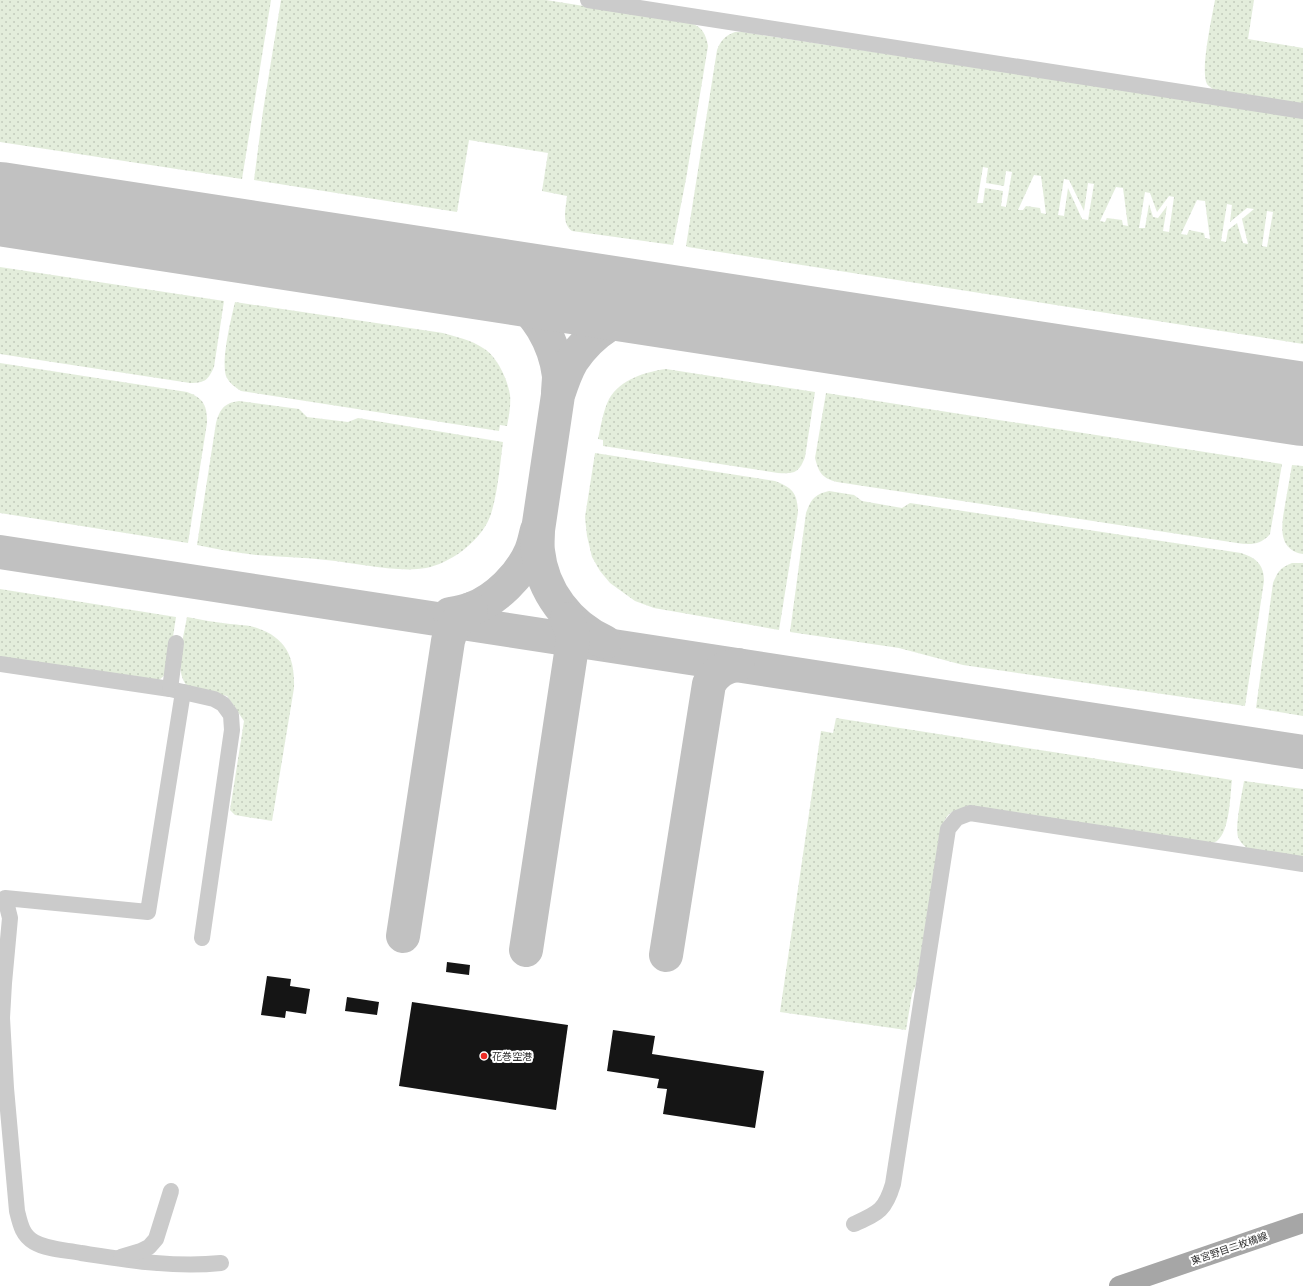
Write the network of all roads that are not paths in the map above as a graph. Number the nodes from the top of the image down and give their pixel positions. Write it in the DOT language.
graph roads {
  1 [pos="588,0"];
  2 [pos="1303,111"];
  3 [pos="176,643"];
  4 [pos="0,664"];
  5 [pos="176,690"];
  6 [pos="1303,864"];
  7 [pos="3,898"];
  8 [pos="202,938"];
  9 [pos="170,1191"];
  10 [pos="1303,1223"];
  11 [pos="854,1224"];
  12 [pos="116,1258"];
  13 [pos="221,1263"];
  14 [pos="1155,1273"];
  15 [pos="1119,1286"];
  16 [pos="1126,1286"];
  1 -- 2 [label="lane"];
  3 -- 5 [label="lane"];
  4 -- 5 [label="lane"];
  5 -- 7 [label="lane"];
  5 -- 8 [label="lane"];
  6 -- 11 [label="lane"];
  7 -- 12 [label="lane"];
  9 -- 12 [label="lane"];
  10 -- 14 [label="main road, 東宮野目二枚橋線"];
  12 -- 13 [label="lane"];
  14 -- 15 [label="main road, 東宮野目二枚橋線"];
  14 -- 16 [label="main road, 東宮野目二枚橋線"];
}
